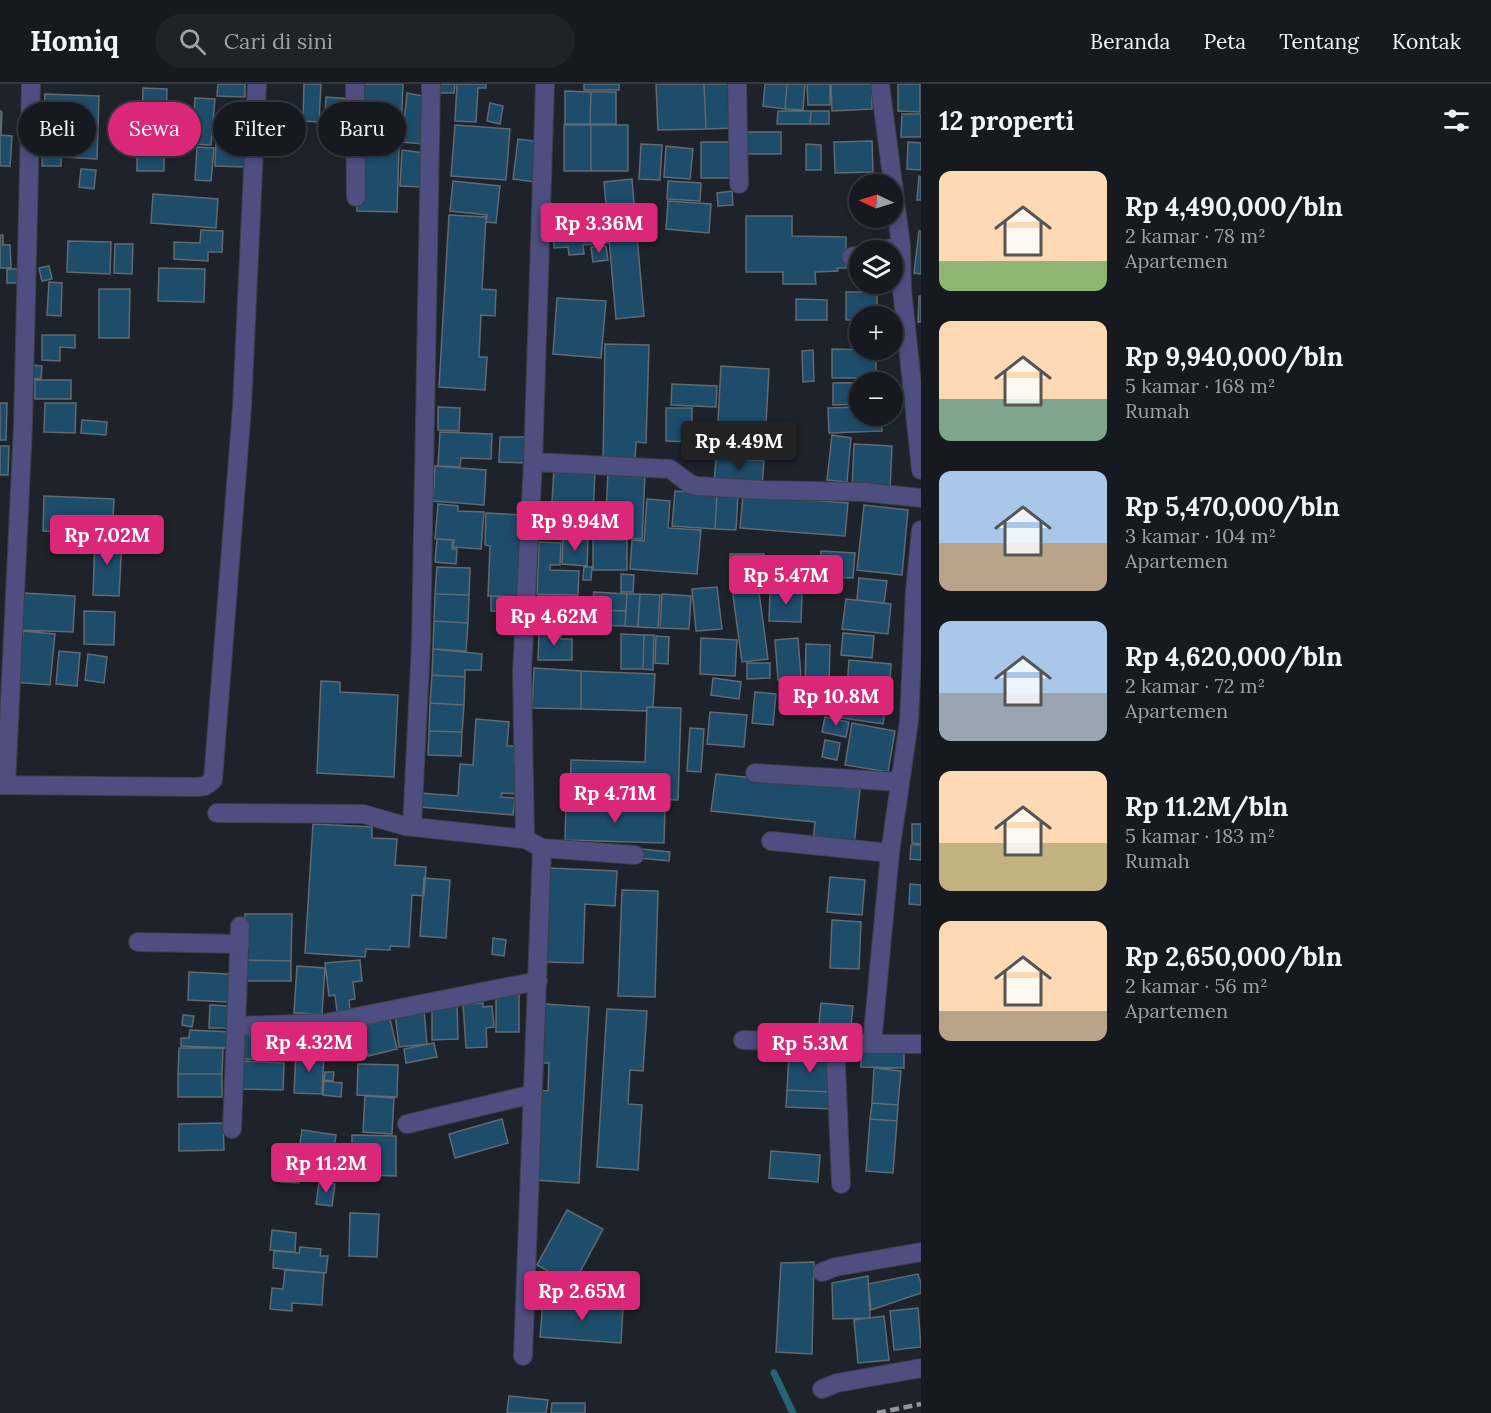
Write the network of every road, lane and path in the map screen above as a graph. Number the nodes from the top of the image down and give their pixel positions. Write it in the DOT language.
graph roads {
  1 [pos="31,84"];
  2 [pos="257,84"];
  3 [pos="355,84"];
  4 [pos="432,84"];
  5 [pos="545,84"];
  6 [pos="737,84"];
  7 [pos="880,84"];
  8 [pos="739,184"];
  9 [pos="356,197"];
  10 [pos="901,240"];
  11 [pos="903,289"];
  12 [pos="921,290"];
  13 [pos="903,294"];
  14 [pos="533,462"];
  15 [pos="921,470"];
  16 [pos="921,498"];
  17 [pos="921,530"];
  18 [pos="754,772"];
  19 [pos="900,782"];
  20 [pos="3,785"];
  21 [pos="217,813"];
  22 [pos="412,827"];
  23 [pos="525,839"];
  24 [pos="771,841"];
  25 [pos="542,848"];
  26 [pos="890,853"];
  27 [pos="635,855"];
  28 [pos="138,942"];
  29 [pos="538,981"];
  30 [pos="236,1026"];
  31 [pos="743,1040"];
  32 [pos="835,1042"];
  33 [pos="872,1044"];
  34 [pos="921,1044"];
  35 [pos="533,1094"];
  36 [pos="407,1124"];
  37 [pos="232,1129"];
  38 [pos="841,1184"];
  39 [pos="921,1252"];
  40 [pos="822,1272"];
  41 [pos="523,1356"];
  42 [pos="921,1368"];
  43 [pos="822,1389"];
  1 -- 20 [label="street"];
  2 -- 20 [label="street"];
  3 -- 9 [label="street"];
  4 -- 22 [label="street"];
  5 -- 14 [label="street"];
  6 -- 8 [label="street"];
  7 -- 10 [label="street"];
  11 -- 12 [label="street"];
  13 -- 15 [label="street"];
  14 -- 16 [label="street"];
  14 -- 23 [label="street"];
  17 -- 19 [label="street"];
  18 -- 19 [label="street"];
  19 -- 26 [label="street"];
  21 -- 22 [label="street"];
  22 -- 23 [label="street"];
  23 -- 25 [label="street"];
  24 -- 26 [label="street"];
  25 -- 27 [label="street"];
  25 -- 29 [label="street"];
  26 -- 33 [label="street"];
  28 -- 30 [label="street"];
  29 -- 30 [label="street"];
  29 -- 35 [label="street"];
  30 -- 37 [label="street"];
  31 -- 32 [label="street"];
  32 -- 33 [label="street"];
  32 -- 38 [label="street"];
  33 -- 34 [label="street"];
  35 -- 36 [label="street"];
  35 -- 41 [label="street"];
  39 -- 40 [label="street"];
  42 -- 43 [label="street"];
}
